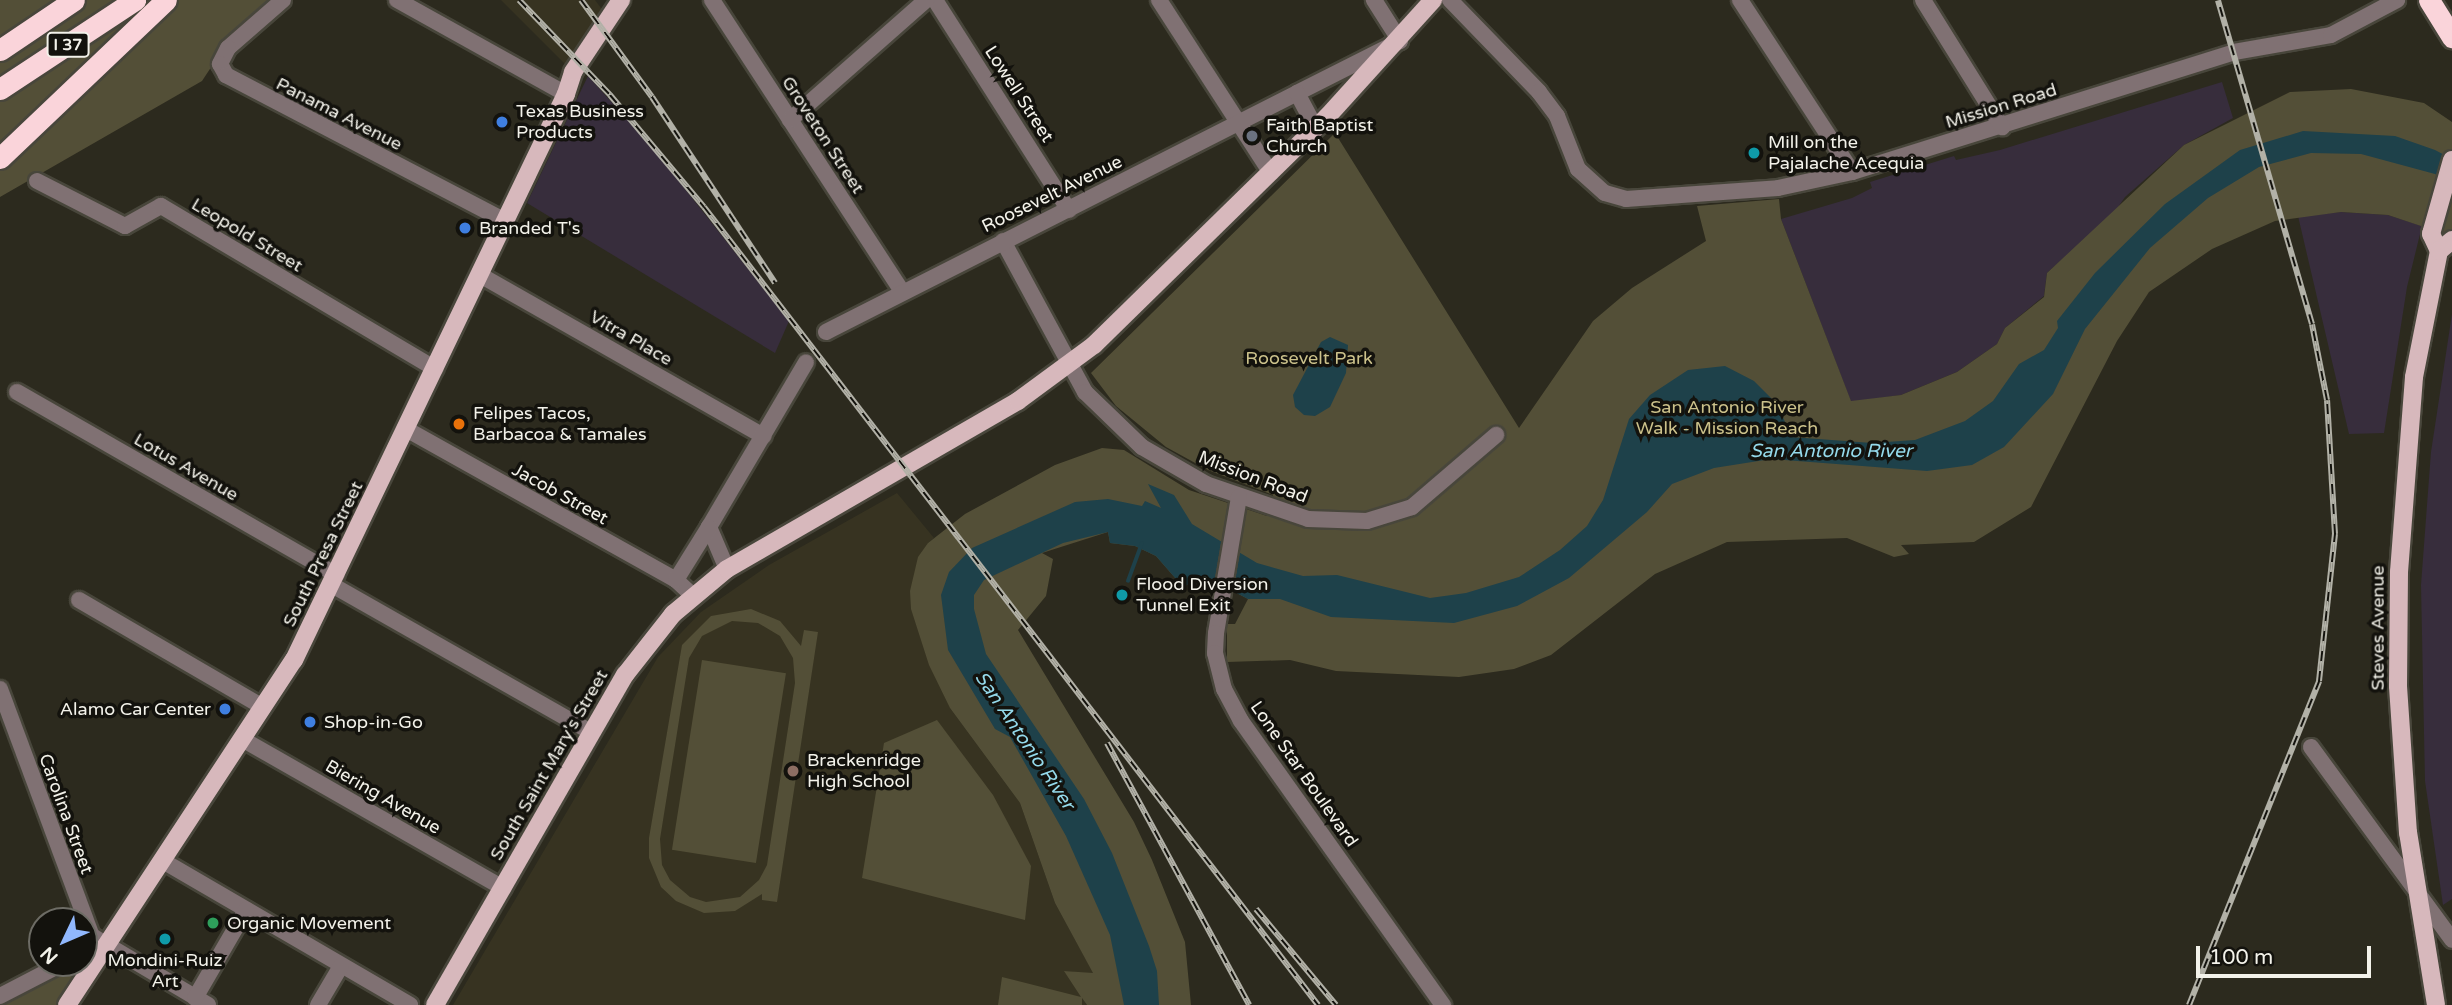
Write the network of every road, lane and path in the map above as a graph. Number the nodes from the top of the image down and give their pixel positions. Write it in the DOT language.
graph roads {
  1 [pos="74,0"];
  2 [pos="135,0"];
  3 [pos="166,0"];
  4 [pos="283,0"];
  5 [pos="397,0"];
  6 [pos="621,0"];
  7 [pos="633,0"];
  8 [pos="712,0"];
  9 [pos="926,0"];
  10 [pos="935,0"];
  11 [pos="1159,0"];
  12 [pos="1374,0"];
  13 [pos="1433,0"];
  14 [pos="1450,0"];
  15 [pos="1741,0"];
  16 [pos="1923,0"];
  17 [pos="2397,0"];
  18 [pos="2429,0"];
  19 [pos="2452,37"];
  20 [pos="1400,41"];
  21 [pos="0,50"];
  22 [pos="0,89"];
  23 [pos="1297,93"];
  24 [pos="566,94"];
  25 [pos="790,120"];
  26 [pos="1239,124"];
  27 [pos="2002,127"];
  28 [pos="1316,128"];
  29 [pos="0,158"];
  30 [pos="2452,160"];
  31 [pos="1852,172"];
  32 [pos="1271,173"];
  33 [pos="37,181"];
  34 [pos="1069,210"];
  35 [pos="505,221"];
  36 [pos="1003,241"];
  37 [pos="2446,246"];
  38 [pos="480,275"];
  39 [pos="902,292"];
  40 [pos="826,332"];
  41 [pos="806,362"];
  42 [pos="1068,366"];
  43 [pos="435,369"];
  44 [pos="17,392"];
  45 [pos="406,429"];
  46 [pos="1496,435"];
  47 [pos="763,436"];
  48 [pos="1239,497"];
  49 [pos="709,527"];
  50 [pos="727,569"];
  51 [pos="334,580"];
  52 [pos="676,580"];
  53 [pos="693,596"];
  54 [pos="79,600"];
  55 [pos="1,697"];
  56 [pos="263,707"];
  57 [pos="591,732"];
  58 [pos="242,739"];
  59 [pos="2311,747"];
  60 [pos="163,861"];
  61 [pos="503,888"];
  62 [pos="2417,897"];
  63 [pos="246,910"];
  64 [pos="2452,940"];
  65 [pos="106,947"];
  66 [pos="98,950"];
  67 [pos="341,966"];
  68 [pos="37,977"];
  69 [pos="0,996"];
  70 [pos="201,1001"];
  71 [pos="67,1005"];
  72 [pos="318,1005"];
  73 [pos="410,1005"];
  74 [pos="435,1005"];
  75 [pos="1443,1005"];
  76 [pos="2436,1005"];
  1 -- 21 [label="highway, I 37"];
  2 -- 22 [label="highway, I 37"];
  3 -- 29 [label="highway"];
  4 -- 35 [label="street, Panama Avenue"];
  5 -- 24 [label="street"];
  6 -- 24 [label="main road, South Presa Street"];
  7 -- 24 [label="main road, South Presa Street"];
  8 -- 25 [label="street, Groveton Street"];
  9 -- 25 [label="street"];
  10 -- 34 [label="street, Lowell Street"];
  11 -- 26 [label="street"];
  12 -- 20 [label="street"];
  13 -- 20 [label="main road, Roosevelt Avenue"];
  14 -- 31 [label="street, Mission Road"];
  15 -- 31 [label="street"];
  16 -- 27 [label="street"];
  17 -- 27 [label="street, Mission Road"];
  18 -- 19 [label="highway"];
  20 -- 23 [label="street, Roosevelt Avenue"];
  20 -- 28 [label="main road, Roosevelt Avenue"];
  23 -- 26 [label="street, Roosevelt Avenue"];
  23 -- 28 [label="street"];
  24 -- 35 [label="main road, South Presa Street"];
  25 -- 39 [label="street, Groveton Street"];
  26 -- 32 [label="street"];
  26 -- 34 [label="street, Roosevelt Avenue"];
  27 -- 31 [label="street, Mission Road"];
  28 -- 32 [label="main road, Roosevelt Avenue"];
  30 -- 37 [label="main road, Steves Avenue"];
  32 -- 42 [label="main road, Roosevelt Avenue"];
  33 -- 43 [label="street, Leopold Street"];
  34 -- 36 [label="street, Roosevelt Avenue"];
  35 -- 38 [label="main road, South Presa Street"];
  36 -- 39 [label="street, Roosevelt Avenue"];
  36 -- 42 [label="street, Mission Road"];
  37 -- 62 [label="main road, Steves Avenue"];
  38 -- 43 [label="main road, South Presa Street"];
  38 -- 47 [label="street, Vitra Place"];
  39 -- 40 [label="street, Roosevelt Avenue"];
  41 -- 47 [label="street"];
  42 -- 48 [label="street, Mission Road"];
  42 -- 50 [label="main road, South Saint Mary's Street"];
  43 -- 45 [label="main road, South Presa Street"];
  44 -- 51 [label="street, Lotus Avenue"];
  45 -- 51 [label="main road, South Presa Street"];
  45 -- 52 [label="street, Jacob Street"];
  46 -- 48 [label="street, Mission Road"];
  47 -- 49 [label="street"];
  48 -- 75 [label="street, Lone Star Boulevard"];
  49 -- 50 [label="street"];
  49 -- 52 [label="street"];
  50 -- 53 [label="main road, South Saint Mary's Street"];
  51 -- 56 [label="main road, South Presa Street"];
  51 -- 57 [label="street, Lotus Avenue"];
  52 -- 53 [label="street, Jacob Street"];
  53 -- 57 [label="main road, South Saint Mary's Street"];
  54 -- 56 [label="street"];
  55 -- 65 [label="street, Carolina Street"];
  56 -- 58 [label="main road, South Presa Street"];
  57 -- 61 [label="main road, South Saint Mary's Street"];
  58 -- 60 [label="main road, South Presa Street"];
  58 -- 61 [label="street, Biering Avenue"];
  59 -- 62 [label="street"];
  60 -- 63 [label="street"];
  60 -- 65 [label="main road, South Presa Street"];
  61 -- 74 [label="main road, South Saint Mary's Street"];
  62 -- 64 [label="street"];
  62 -- 76 [label="main road, Steves Avenue"];
  63 -- 67 [label="street"];
  63 -- 70 [label="street"];
  65 -- 66 [label="street"];
  65 -- 70 [label="street"];
  65 -- 71 [label="main road, South Presa Street"];
  67 -- 72 [label="street"];
  67 -- 73 [label="street"];
  68 -- 69 [label="street"];
}
